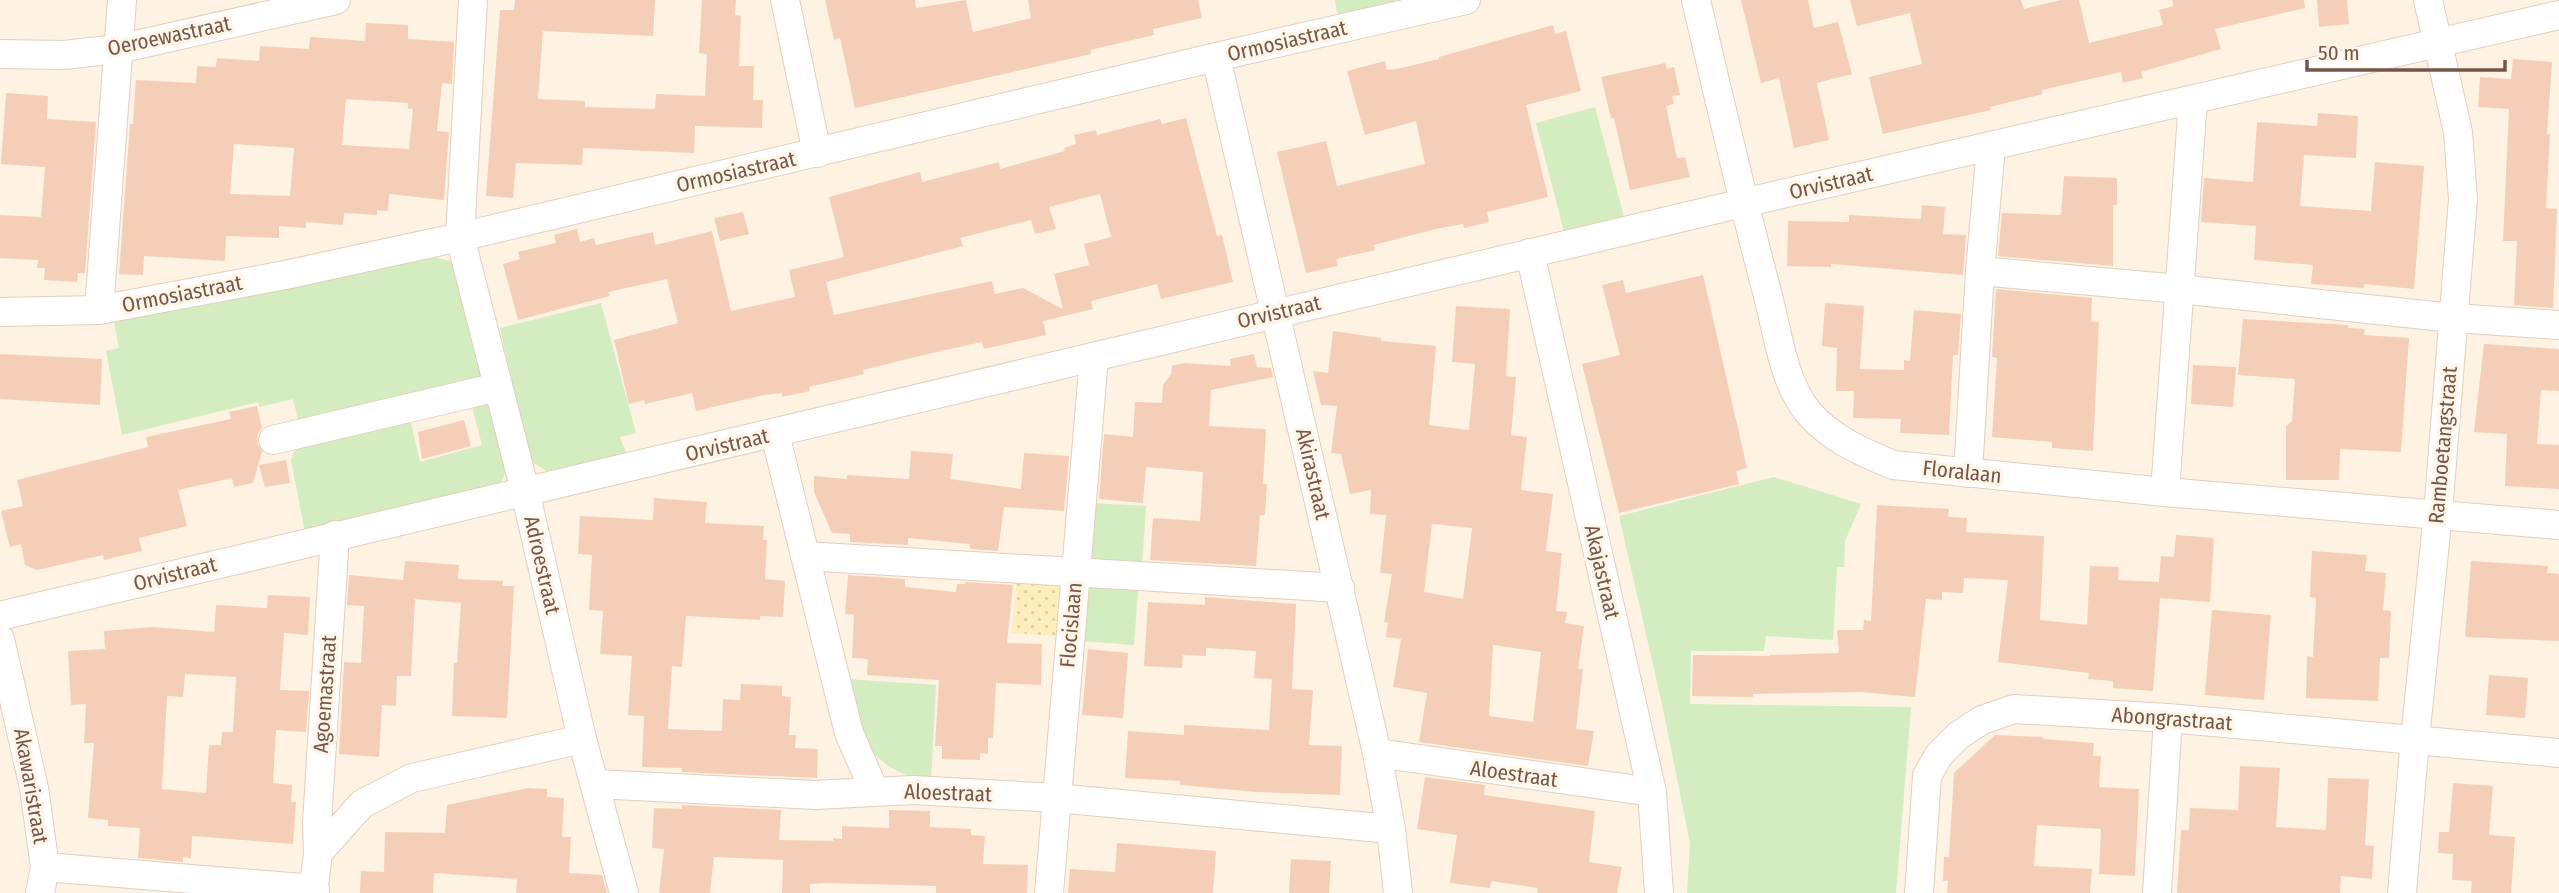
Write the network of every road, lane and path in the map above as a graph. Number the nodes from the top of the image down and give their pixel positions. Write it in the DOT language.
graph roads {
  1 [pos="122,0"];
  2 [pos="336,0"];
  3 [pos="473,0"];
  4 [pos="785,0"];
  5 [pos="1466,0"];
  6 [pos="1696,0"];
  7 [pos="2428,0"];
  8 [pos="2559,15"];
  9 [pos="2438,42"];
  10 [pos="118,49"];
  11 [pos="0,54"];
  12 [pos="1216,57"];
  13 [pos="2193,100"];
  14 [pos="1991,147"];
  15 [pos="817,153"];
  16 [pos="1743,203"];
  17 [pos="460,237"];
  18 [pos="1530,253"];
  19 [pos="1980,271"];
  20 [pos="2179,289"];
  21 [pos="99,310"];
  22 [pos="0,312"];
  23 [pos="1275,313"];
  24 [pos="2453,318"];
  25 [pos="2559,325"];
  26 [pos="1094,358"];
  27 [pos="498,387"];
  28 [pos="775,434"];
  29 [pos="273,440"];
  30 [pos="1968,473"];
  31 [pos="525,491"];
  32 [pos="2165,492"];
  33 [pos="2438,513"];
  34 [pos="2559,525"];
  35 [pos="335,535"];
  36 [pos="805,556"];
  37 [pos="1076,572"];
  38 [pos="1340,588"];
  39 [pos="0,616"];
  40 [pos="0,639"];
  41 [pos="2168,718"];
  42 [pos="2415,738"];
  43 [pos="582,739"];
  44 [pos="2559,752"];
  45 [pos="1377,753"];
  46 [pos="596,784"];
  47 [pos="874,790"];
  48 [pos="1652,792"];
  49 [pos="1056,798"];
  50 [pos="1391,829"];
  51 [pos="318,853"];
  52 [pos="42,880"];
  53 [pos="314,891"];
  54 [pos="624,893"];
  55 [pos="1049,893"];
  56 [pos="1398,893"];
  57 [pos="1660,893"];
  58 [pos="1919,893"];
  59 [pos="2157,893"];
  60 [pos="2402,893"];
  1 -- 10 [label="street"];
  2 -- 10 [label="street, Oeroewastraat"];
  3 -- 17 [label="street, Adroestraat"];
  4 -- 15 [label="street"];
  5 -- 12 [label="street, Ormosiastraat"];
  6 -- 16 [label="street, Floralaan"];
  7 -- 9 [label="street, Ramboetangstraat"];
  8 -- 9 [label="street, Orvistraat"];
  9 -- 13 [label="street, Orvistraat"];
  9 -- 24 [label="street, Ramboetangstraat"];
  10 -- 11 [label="street, Oeroewastraat"];
  10 -- 21 [label="street"];
  12 -- 15 [label="street, Ormosiastraat"];
  12 -- 23 [label="street, Akirastraat"];
  13 -- 14 [label="street, Orvistraat"];
  13 -- 20 [label="street"];
  14 -- 16 [label="street, Orvistraat"];
  14 -- 19 [label="street"];
  15 -- 17 [label="street, Ormosiastraat"];
  16 -- 18 [label="street, Orvistraat"];
  16 -- 30 [label="street, Floralaan"];
  17 -- 21 [label="street, Ormosiastraat"];
  17 -- 27 [label="street, Adroestraat"];
  18 -- 23 [label="street, Orvistraat"];
  18 -- 48 [label="street, Akajastraat"];
  19 -- 20 [label="street"];
  19 -- 30 [label="street"];
  20 -- 24 [label="street"];
  20 -- 32 [label="street"];
  21 -- 22 [label="street, Ormosiastraat"];
  23 -- 26 [label="street, Orvistraat"];
  23 -- 38 [label="street, Akirastraat"];
  24 -- 25 [label="street"];
  24 -- 33 [label="street, Ramboetangstraat"];
  26 -- 28 [label="street, Orvistraat"];
  26 -- 37 [label="street, Flocislaan"];
  27 -- 29 [label="street"];
  27 -- 31 [label="street, Adroestraat"];
  28 -- 31 [label="street, Orvistraat"];
  28 -- 36 [label="street, Aloestraat"];
  30 -- 32 [label="street, Floralaan"];
  31 -- 35 [label="street, Orvistraat"];
  31 -- 43 [label="street, Adroestraat"];
  32 -- 33 [label="street, Floralaan"];
  33 -- 34 [label="street, Floralaan"];
  33 -- 42 [label="street, Ramboetangstraat"];
  35 -- 39 [label="street, Orvistraat"];
  35 -- 51 [label="street, Agoemastraat"];
  36 -- 37 [label="street"];
  36 -- 47 [label="street, Aloestraat"];
  37 -- 38 [label="street"];
  37 -- 49 [label="street, Flocislaan"];
  38 -- 45 [label="street, Akirastraat"];
  40 -- 52 [label="street, Akawaristraat"];
  41 -- 42 [label="street, Abongrastraat"];
  41 -- 58 [label="street, Abongrastraat"];
  41 -- 59 [label="street"];
  42 -- 44 [label="street, Abongrastraat"];
  42 -- 60 [label="street, Ramboetangstraat"];
  43 -- 46 [label="street, Adroestraat"];
  43 -- 51 [label="street"];
  45 -- 48 [label="street, Aloestraat"];
  45 -- 50 [label="street, Akirastraat"];
  46 -- 47 [label="street"];
  46 -- 54 [label="street, Adroestraat"];
  47 -- 49 [label="street, Aloestraat"];
  48 -- 57 [label="street, Akajastraat"];
  49 -- 50 [label="street, Aloestraat"];
  49 -- 55 [label="street, Flocislaan"];
  50 -- 56 [label="street, Akirastraat"];
  51 -- 53 [label="street, Agoemastraat"];
  52 -- 53 [label="street"];
}
